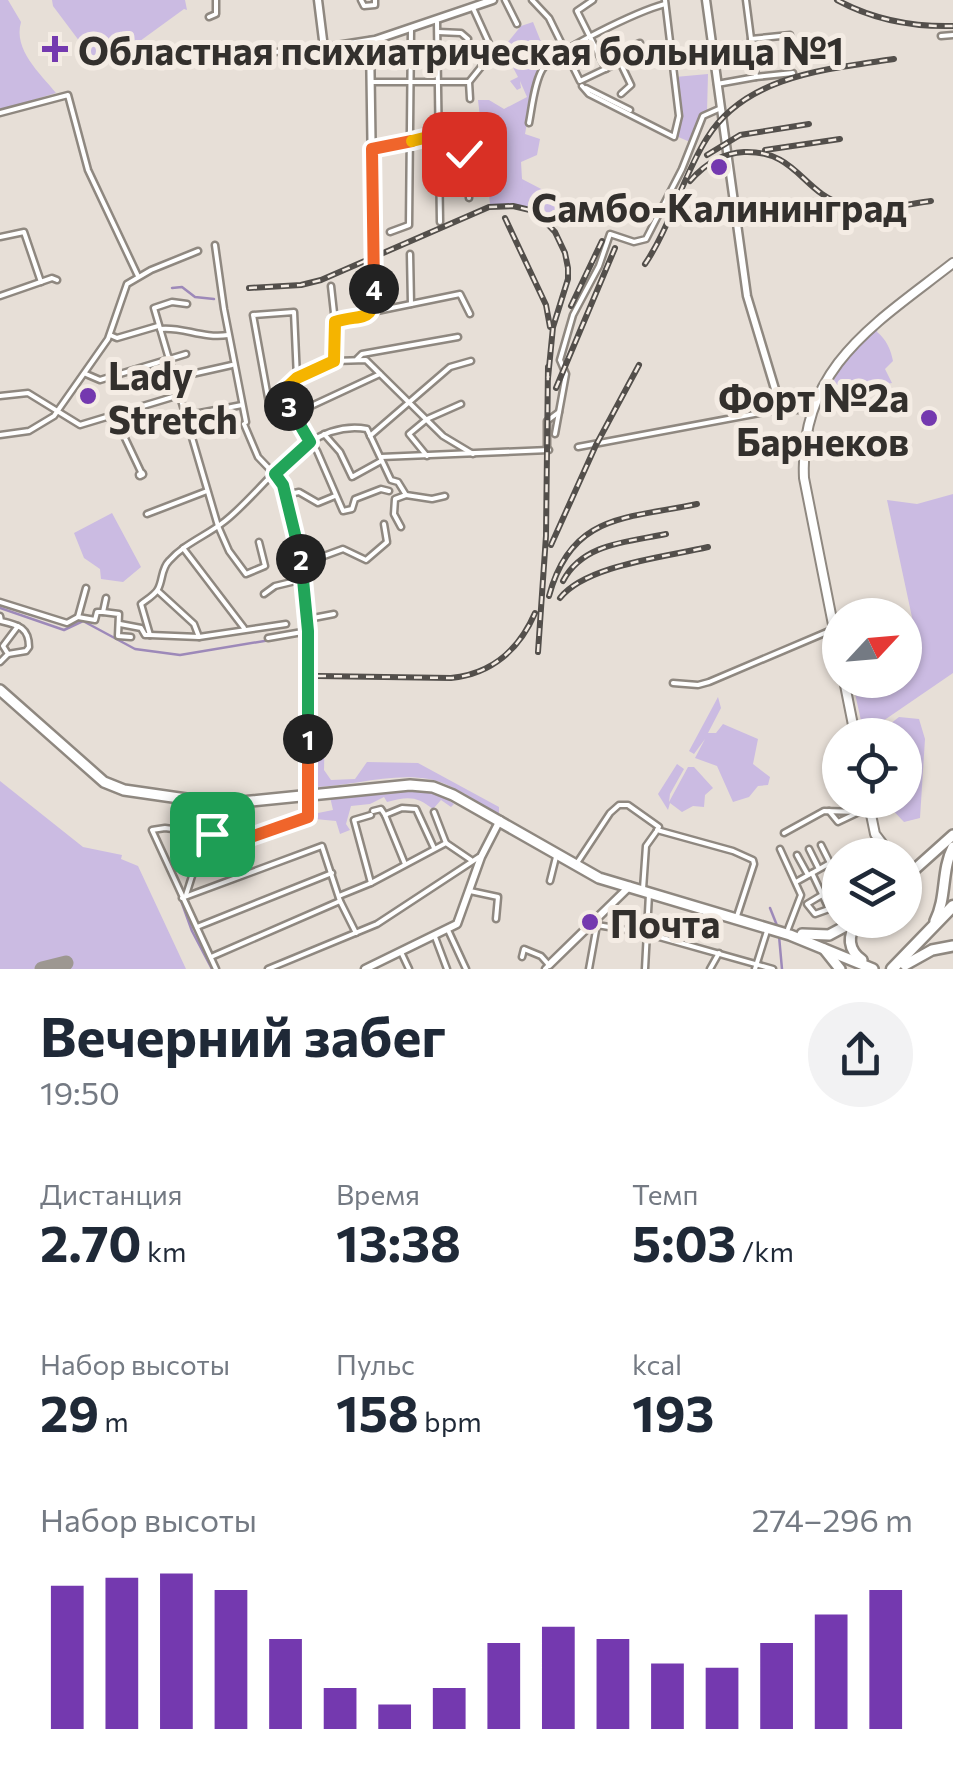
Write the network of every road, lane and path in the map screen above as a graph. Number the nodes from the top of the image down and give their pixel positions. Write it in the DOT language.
graph roads {
  1 [pos="216,0"];
  2 [pos="318,0"];
  3 [pos="361,0"];
  4 [pos="375,0"];
  5 [pos="493,0"];
  6 [pos="504,0"];
  7 [pos="532,0"];
  8 [pos="593,0"];
  9 [pos="706,0"];
  10 [pos="746,0"];
  11 [pos="665,2"];
  12 [pos="473,8"];
  13 [pos="209,17"];
  14 [pos="437,22"];
  15 [pos="517,24"];
  16 [pos="411,30"];
  17 [pos="438,32"];
  18 [pos="953,34"];
  19 [pos="790,35"];
  20 [pos="941,36"];
  21 [pos="590,37"];
  22 [pos="751,39"];
  23 [pos="370,41"];
  24 [pos="640,43"];
  25 [pos="324,48"];
  26 [pos="565,50"];
  27 [pos="438,56"];
  28 [pos="216,57"];
  29 [pos="620,62"];
  30 [pos="606,69"];
  31 [pos="793,73"];
  32 [pos="756,78"];
  33 [pos="411,80"];
  34 [pos="371,82"];
  35 [pos="439,82"];
  36 [pos="469,82"];
  37 [pos="581,84"];
  38 [pos="718,84"];
  39 [pos="615,97"];
  40 [pos="470,100"];
  41 [pos="721,108"];
  42 [pos="630,110"];
  43 [pos="0,113"];
  44 [pos="529,123"];
  45 [pos="440,134"];
  46 [pos="411,141"];
  47 [pos="372,149"];
  48 [pos="469,198"];
  49 [pos="440,222"];
  50 [pos="390,232"];
  51 [pos="0,238"];
  52 [pos="216,245"];
  53 [pos="198,251"];
  54 [pos="410,254"];
  55 [pos="953,263"];
  56 [pos="139,276"];
  57 [pos="56,280"];
  58 [pos="41,282"];
  59 [pos="331,286"];
  60 [pos="0,296"];
  61 [pos="187,304"];
  62 [pos="412,304"];
  63 [pos="372,312"];
  64 [pos="470,314"];
  65 [pos="335,322"];
  66 [pos="159,327"];
  67 [pos="110,335"];
  68 [pos="228,335"];
  69 [pos="458,338"];
  70 [pos="186,354"];
  71 [pos="168,360"];
  72 [pos="357,360"];
  73 [pos="471,360"];
  74 [pos="334,361"];
  75 [pos="234,365"];
  76 [pos="85,373"];
  77 [pos="381,373"];
  78 [pos="174,378"];
  79 [pos="297,378"];
  80 [pos="281,393"];
  81 [pos="0,396"];
  82 [pos="178,396"];
  83 [pos="409,401"];
  84 [pos="269,403"];
  85 [pos="461,404"];
  86 [pos="242,405"];
  87 [pos="808,409"];
  88 [pos="58,410"];
  89 [pos="782,410"];
  90 [pos="560,412"];
  91 [pos="294,414"];
  92 [pos="115,416"];
  93 [pos="184,416"];
  94 [pos="426,419"];
  95 [pos="324,434"];
  96 [pos="556,434"];
  97 [pos="0,436"];
  98 [pos="370,436"];
  99 [pos="310,442"];
  100 [pos="578,447"];
  101 [pos="473,454"];
  102 [pos="426,456"];
  103 [pos="381,459"];
  104 [pos="141,474"];
  105 [pos="275,474"];
  106 [pos="391,480"];
  107 [pos="207,490"];
  108 [pos="389,491"];
  109 [pos="285,495"];
  110 [pos="406,495"];
  111 [pos="336,496"];
  112 [pos="445,496"];
  113 [pos="394,500"];
  114 [pos="147,514"];
  115 [pos="384,524"];
  116 [pos="218,526"];
  117 [pos="401,527"];
  118 [pos="259,542"];
  119 [pos="183,548"];
  120 [pos="302,564"];
  121 [pos="304,579"];
  122 [pos="86,588"];
  123 [pos="158,591"];
  124 [pos="264,594"];
  125 [pos="106,598"];
  126 [pos="828,598"];
  127 [pos="0,602"];
  128 [pos="103,612"];
  129 [pos="334,614"];
  130 [pos="0,616"];
  131 [pos="78,616"];
  132 [pos="308,620"];
  133 [pos="120,624"];
  134 [pos="18,626"];
  135 [pos="245,630"];
  136 [pos="308,631"];
  137 [pos="287,635"];
  138 [pos="822,635"];
  139 [pos="150,636"];
  140 [pos="131,637"];
  141 [pos="198,637"];
  142 [pos="268,638"];
  143 [pos="8,654"];
  144 [pos="0,662"];
  145 [pos="672,683"];
  146 [pos="0,688"];
  147 [pos="308,792"];
  148 [pos="434,812"];
  149 [pos="822,812"];
  150 [pos="385,815"];
  151 [pos="500,821"];
  152 [pos="657,830"];
  153 [pos="784,834"];
  154 [pos="953,835"];
  155 [pos="446,842"];
  156 [pos="953,847"];
  157 [pos="434,848"];
  158 [pos="780,849"];
  159 [pos="809,849"];
  160 [pos="200,850"];
  161 [pos="798,855"];
  162 [pos="932,855"];
  163 [pos="482,856"];
  164 [pos="556,856"];
  165 [pos="471,860"];
  166 [pos="922,862"];
  167 [pos="405,864"];
  168 [pos="922,864"];
  169 [pos="576,866"];
  170 [pos="822,867"];
  171 [pos="819,869"];
  172 [pos="332,873"];
  173 [pos="810,874"];
  174 [pos="550,881"];
  175 [pos="796,882"];
  176 [pos="371,883"];
  177 [pos="630,886"];
  178 [pos="470,891"];
  179 [pos="646,891"];
  180 [pos="822,896"];
  181 [pos="182,898"];
  182 [pos="339,898"];
  183 [pos="953,906"];
  184 [pos="953,916"];
  185 [pos="737,917"];
  186 [pos="496,919"];
  187 [pos="595,924"];
  188 [pos="195,928"];
  189 [pos="780,929"];
  190 [pos="448,930"];
  191 [pos="356,933"];
  192 [pos="646,933"];
  193 [pos="822,936"];
  194 [pos="435,937"];
  195 [pos="851,938"];
  196 [pos="922,940"];
  197 [pos="817,945"];
  198 [pos="953,946"];
  199 [pos="402,952"];
  200 [pos="719,953"];
  201 [pos="522,956"];
  202 [pos="210,957"];
  203 [pos="756,966"];
  204 [pos="547,967"];
  205 [pos="900,967"];
  206 [pos="216,969"];
  207 [pos="268,969"];
  208 [pos="364,969"];
  209 [pos="409,969"];
  210 [pos="447,969"];
  211 [pos="466,969"];
  212 [pos="590,969"];
  213 [pos="645,969"];
  214 [pos="710,969"];
  215 [pos="773,969"];
  216 [pos="840,969"];
  217 [pos="874,969"];
  1 -- 13 [label="street"];
  2 -- 25 [label="street"];
  3 -- 4 [label="street"];
  5 -- 12 [label="street"];
  6 -- 15 [label="street"];
  7 -- 26 [label="street"];
  8 -- 21 [label="street"];
  9 -- 38 [label="street"];
  10 -- 22 [label="street"];
  11 -- 21 [label="street"];
  11 -- 37 [label="street"];
  12 -- 14 [label="street"];
  12 -- 36 [label="street"];
  14 -- 16 [label="street"];
  14 -- 17 [label="street"];
  16 -- 23 [label="street"];
  16 -- 33 [label="street"];
  17 -- 27 [label="street"];
  17 -- 27 [label="street"];
  18 -- 20 [label="street"];
  19 -- 22 [label="street"];
  21 -- 26 [label="street"];
  21 -- 30 [label="street"];
  22 -- 32 [label="street"];
  23 -- 25 [label="street"];
  23 -- 34 [label="street"];
  24 -- 29 [label="street"];
  25 -- 28 [label="street"];
  26 -- 37 [label="street"];
  26 -- 44 [label="street"];
  27 -- 35 [label="street"];
  29 -- 30 [label="street"];
  29 -- 39 [label="street"];
  30 -- 37 [label="street"];
  31 -- 32 [label="street"];
  32 -- 38 [label="street"];
  33 -- 34 [label="street"];
  33 -- 35 [label="street"];
  33 -- 46 [label="street"];
  34 -- 47 [label="street"];
  35 -- 36 [label="street"];
  35 -- 45 [label="street"];
  36 -- 40 [label="street"];
  37 -- 39 [label="street"];
  38 -- 41 [label="street"];
  39 -- 42 [label="street"];
  41 -- 89 [label="street"];
  41 -- 90 [label="street"];
  43 -- 56 [label="street"];
  45 -- 46 [label="street"];
  45 -- 48 [label="street"];
  45 -- 49 [label="street"];
  46 -- 47 [label="street"];
  46 -- 50 [label="street"];
  47 -- 63 [label="street"];
  51 -- 58 [label="street"];
  52 -- 68 [label="street"];
  53 -- 56 [label="street"];
  54 -- 62 [label="street"];
  55 -- 87 [label="main road"];
  56 -- 67 [label="street"];
  57 -- 58 [label="street"];
  58 -- 60 [label="street"];
  59 -- 65 [label="street"];
  61 -- 66 [label="street"];
  62 -- 63 [label="street"];
  62 -- 64 [label="street"];
  63 -- 65 [label="street"];
  65 -- 74 [label="street"];
  66 -- 67 [label="street"];
  66 -- 68 [label="street"];
  66 -- 71 [label="street"];
  67 -- 76 [label="street"];
  68 -- 75 [label="street"];
  69 -- 72 [label="street"];
  70 -- 71 [label="street"];
  71 -- 76 [label="street"];
  71 -- 78 [label="street"];
  72 -- 74 [label="street"];
  72 -- 77 [label="street"];
  73 -- 83 [label="street"];
  74 -- 79 [label="street"];
  75 -- 78 [label="street"];
  75 -- 86 [label="street"];
  76 -- 88 [label="street"];
  77 -- 83 [label="street"];
  77 -- 91 [label="street"];
  78 -- 82 [label="street"];
  79 -- 80 [label="street"];
  79 -- 84 [label="street"];
  80 -- 91 [label="street"];
  81 -- 88 [label="street"];
  82 -- 92 [label="street"];
  82 -- 93 [label="street"];
  83 -- 94 [label="street"];
  83 -- 98 [label="street"];
  85 -- 94 [label="street"];
  86 -- 93 [label="street"];
  86 -- 105 [label="street"];
  87 -- 89 [label="street"];
  87 -- 126 [label="main road"];
  88 -- 92 [label="street"];
  88 -- 97 [label="street"];
  89 -- 100 [label="street"];
  90 -- 96 [label="street"];
  90 -- 101 [label="street"];
  91 -- 99 [label="street"];
  92 -- 104 [label="street"];
  93 -- 107 [label="street"];
  94 -- 101 [label="street"];
  94 -- 102 [label="street"];
  95 -- 98 [label="street"];
  95 -- 99 [label="street"];
  95 -- 103 [label="street"];
  98 -- 103 [label="street"];
  99 -- 105 [label="street"];
  99 -- 111 [label="street"];
  101 -- 102 [label="street"];
  102 -- 103 [label="street"];
  103 -- 106 [label="street"];
  105 -- 109 [label="street"];
  105 -- 116 [label="street"];
  106 -- 108 [label="street"];
  106 -- 110 [label="street"];
  107 -- 114 [label="street"];
  107 -- 116 [label="street"];
  108 -- 111 [label="street"];
  108 -- 113 [label="street"];
  109 -- 111 [label="street"];
  109 -- 120 [label="street"];
  110 -- 112 [label="street"];
  110 -- 113 [label="street"];
  113 -- 117 [label="street"];
  115 -- 120 [label="street"];
  116 -- 118 [label="street"];
  116 -- 119 [label="street"];
  119 -- 123 [label="street"];
  119 -- 135 [label="street"];
  120 -- 121 [label="street"];
  121 -- 124 [label="street"];
  121 -- 132 [label="street"];
  122 -- 131 [label="street"];
  123 -- 139 [label="street"];
  123 -- 141 [label="street"];
  125 -- 128 [label="street"];
  127 -- 131 [label="street"];
  128 -- 131 [label="street"];
  128 -- 133 [label="street"];
  129 -- 132 [label="street"];
  130 -- 134 [label="street"];
  132 -- 136 [label="street"];
  133 -- 139 [label="street"];
  133 -- 140 [label="street"];
  134 -- 143 [label="street"];
  134 -- 143 [label="street"];
  135 -- 137 [label="street"];
  135 -- 141 [label="street"];
  136 -- 137 [label="street"];
  136 -- 147 [label="street"];
  137 -- 142 [label="street"];
  138 -- 145 [label="street"];
  139 -- 141 [label="street"];
  143 -- 144 [label="street"];
  146 -- 147 [label="main road"];
  147 -- 151 [label="main road"];
  147 -- 181 [label="street"];
  148 -- 155 [label="street"];
  149 -- 153 [label="street"];
  150 -- 157 [label="street"];
  150 -- 167 [label="street"];
  150 -- 176 [label="street"];
  151 -- 163 [label="street"];
  151 -- 164 [label="main road"];
  151 -- 169 [label="main road"];
  152 -- 169 [label="street"];
  152 -- 179 [label="street"];
  152 -- 185 [label="street"];
  154 -- 162 [label="main road"];
  155 -- 157 [label="street"];
  155 -- 165 [label="street"];
  156 -- 196 [label="main road"];
  157 -- 167 [label="street"];
  158 -- 175 [label="street"];
  159 -- 171 [label="street"];
  160 -- 181 [label="street"];
  161 -- 173 [label="street"];
  162 -- 166 [label="main road"];
  162 -- 168 [label="main road"];
  163 -- 165 [label="street"];
  163 -- 178 [label="street"];
  164 -- 169 [label="main road"];
  164 -- 174 [label="street"];
  165 -- 191 [label="street"];
  167 -- 176 [label="street"];
  169 -- 177 [label="main road"];
  170 -- 171 [label="street"];
  171 -- 173 [label="street"];
  172 -- 181 [label="street"];
  172 -- 182 [label="street"];
  172 -- 188 [label="street"];
  173 -- 175 [label="street"];
  173 -- 180 [label="street"];
  175 -- 189 [label="street"];
  176 -- 182 [label="street"];
  177 -- 179 [label="main road"];
  177 -- 187 [label="street"];
  178 -- 186 [label="street"];
  178 -- 190 [label="street"];
  179 -- 185 [label="main road"];
  179 -- 192 [label="street"];
  181 -- 188 [label="street"];
  182 -- 191 [label="street"];
  182 -- 202 [label="street"];
  183 -- 196 [label="highway"];
  184 -- 205 [label="highway"];
  185 -- 189 [label="main road"];
  187 -- 192 [label="street"];
  187 -- 204 [label="street"];
  187 -- 212 [label="street"];
  188 -- 202 [label="street"];
  189 -- 193 [label="main road"];
  189 -- 197 [label="main road"];
  189 -- 203 [label="street"];
  190 -- 194 [label="street"];
  190 -- 211 [label="street"];
  191 -- 207 [label="street"];
  192 -- 200 [label="street"];
  192 -- 213 [label="street"];
  194 -- 199 [label="street"];
  194 -- 210 [label="street"];
  195 -- 217 [label="main road"];
  196 -- 205 [label="highway"];
  197 -- 216 [label="main road"];
  197 -- 217 [label="main road"];
  198 -- 205 [label="main road"];
  199 -- 208 [label="street"];
  199 -- 209 [label="street"];
  200 -- 203 [label="street"];
  200 -- 214 [label="street"];
  201 -- 204 [label="street"];
  202 -- 206 [label="street"];
  203 -- 215 [label="street"];
}
